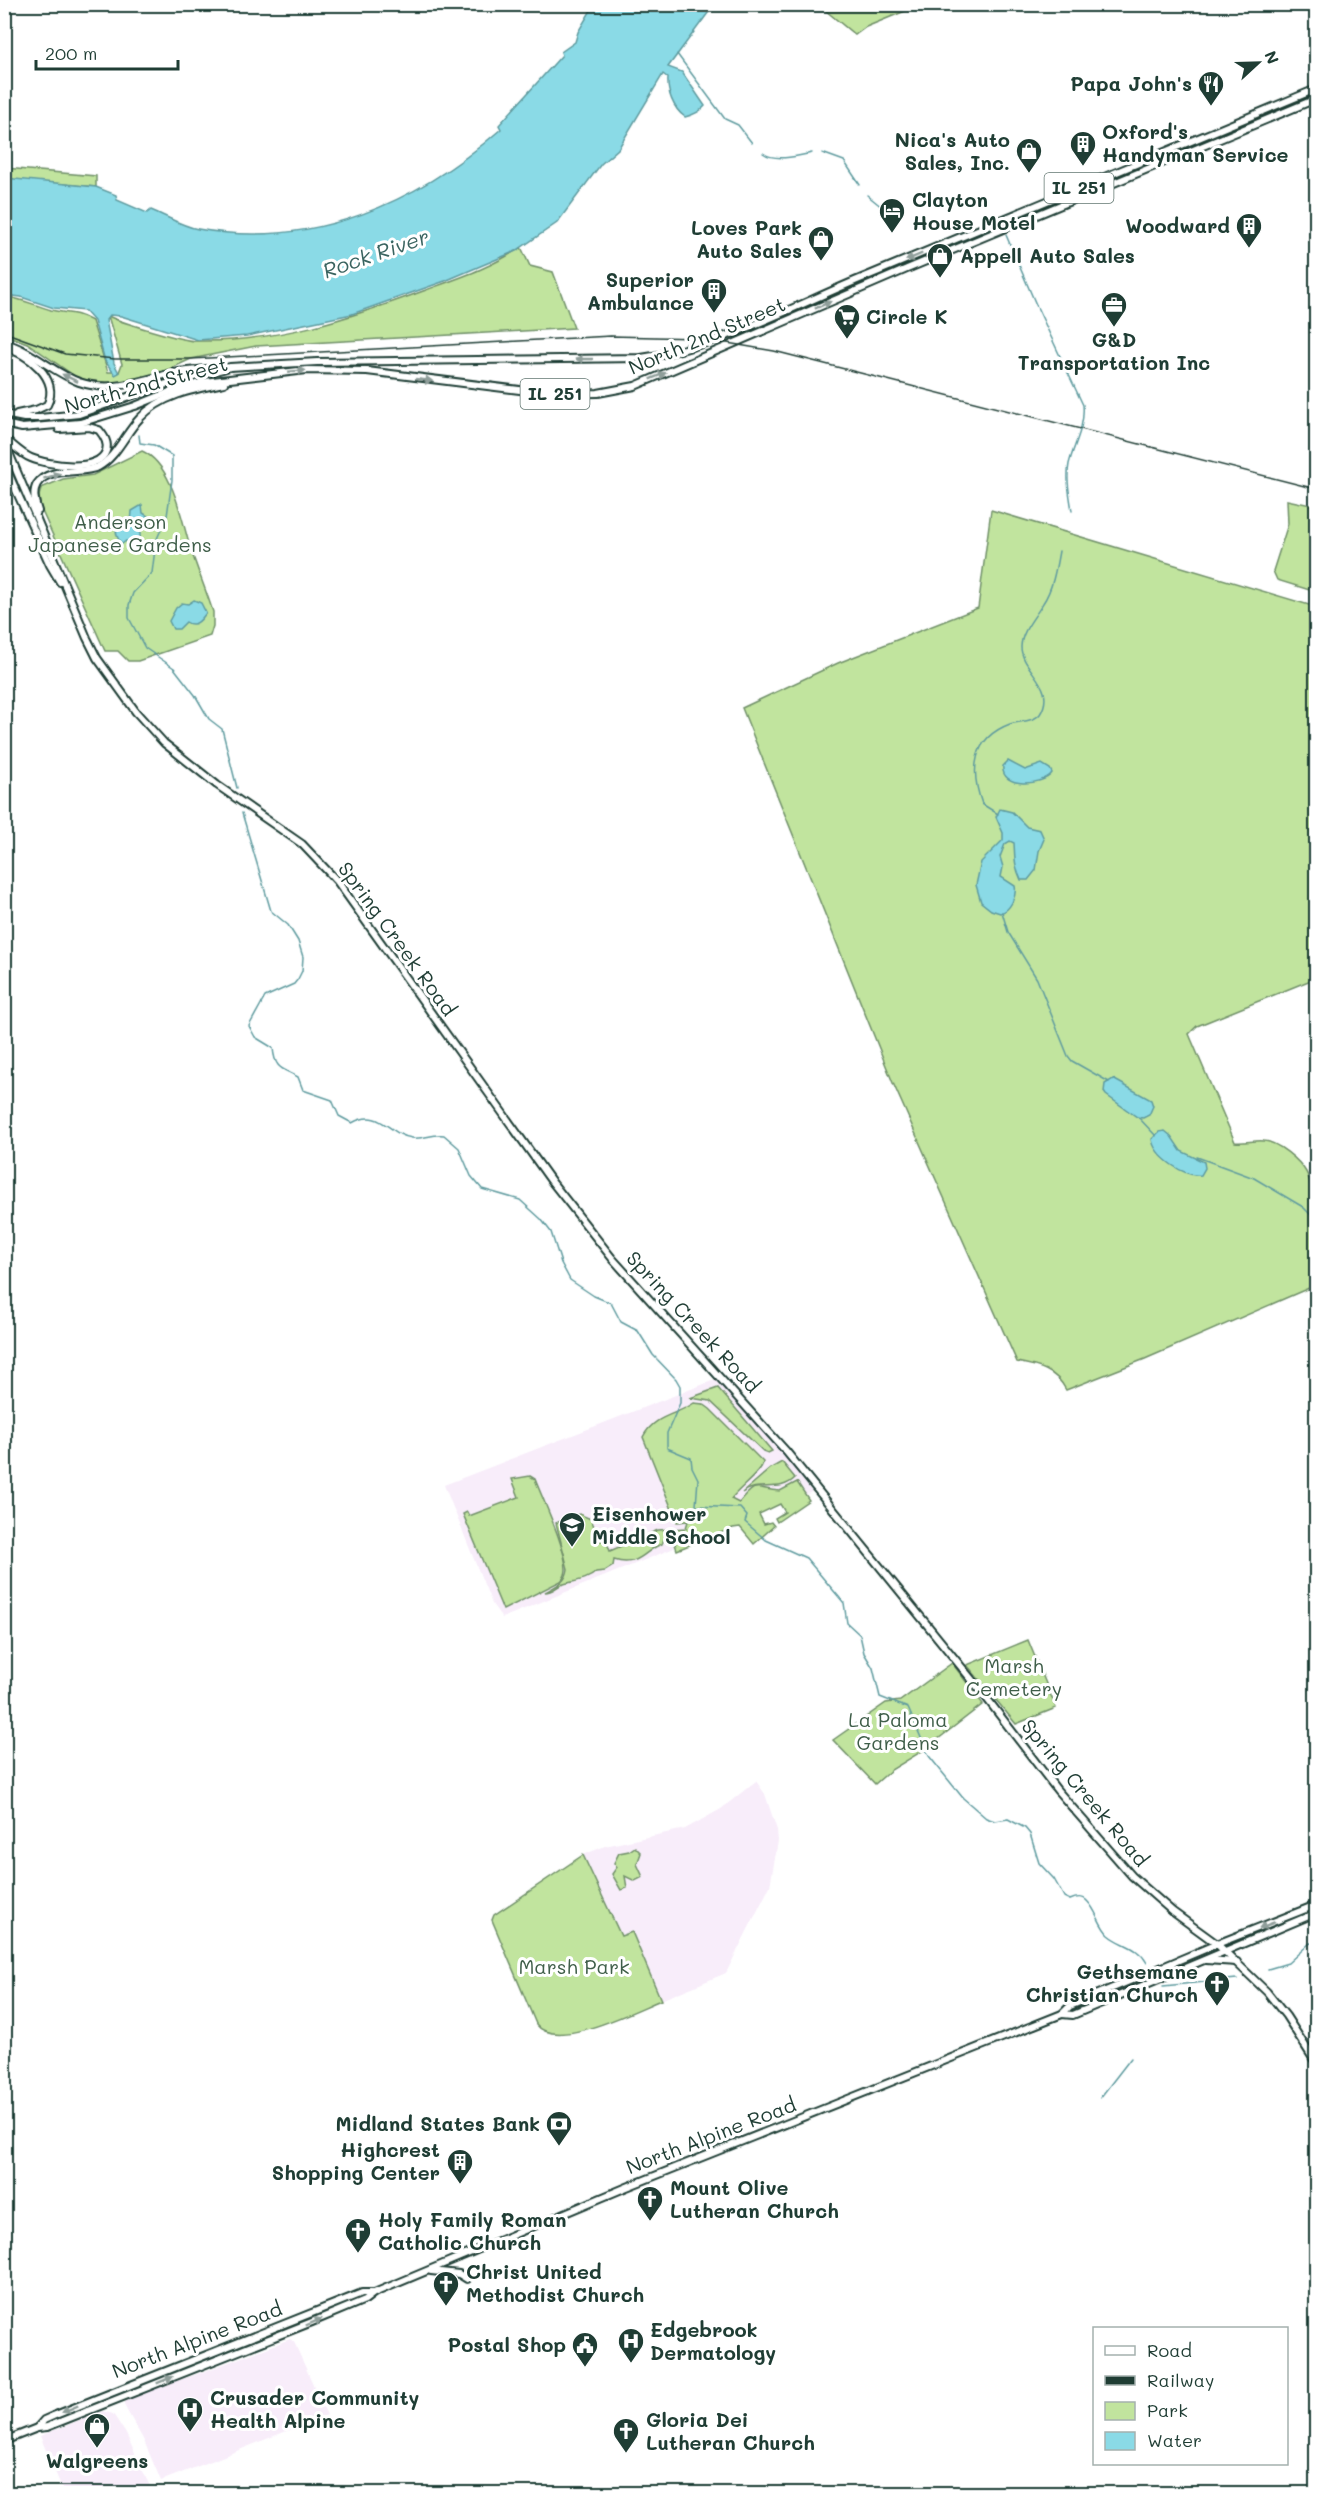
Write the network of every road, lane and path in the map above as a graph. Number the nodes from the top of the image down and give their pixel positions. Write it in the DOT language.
graph roads {
  1 [pos="1317,89"];
  2 [pos="1317,99"];
  3 [pos="4,343"];
  4 [pos="4,348"];
  5 [pos="230,368"];
  6 [pos="264,374"];
  7 [pos="8,415"];
  8 [pos="4,424"];
  9 [pos="19,427"];
  10 [pos="4,440"];
  11 [pos="4,464"];
  12 [pos="4,472"];
  13 [pos="14,487"];
  14 [pos="57,562"];
  15 [pos="66,593"];
  16 [pos="1317,1905"];
  17 [pos="1317,1913"];
  18 [pos="1217,1944"];
  19 [pos="1224,1951"];
  20 [pos="1202,1960"];
  21 [pos="1237,1962"];
  22 [pos="1062,2014"];
  23 [pos="1317,2062"];
  24 [pos="428,2271"];
  25 [pos="467,2279"];
  26 [pos="4,2441"];
  1 -- 5 [label="main road, North 2nd Street / IL 251, one-way"];
  6 -- 2 [label="main road, North 2nd Street / IL 251, one-way"];
  5 -- 3 [label="main road, one-way"];
  4 -- 7 [label="main road"];
  5 -- 7 [label="main road, North 2nd Street / IL 251"];
  6 -- 9 [label="main road, North 2nd Street / IL 251"];
  14 -- 6 [label="main road, one-way"];
  8 -- 9 [label="main road, North 2nd Street / IL 251"];
  9 -- 10 [label="main road"];
  10 -- 14 [label="main road, Spring Creek Road"];
  11 -- 13 [label="main road, Spring Creek Road"];
  12 -- 13 [label="main road"];
  13 -- 15 [label="main road, Spring Creek Road"];
  14 -- 15 [label="main road, Spring Creek Road"];
  15 -- 18 [label="main road, Spring Creek Road"];
  16 -- 18 [label="main road, North Alpine Road, one-way"];
  17 -- 19 [label="main road, North Alpine Road"];
  18 -- 19 [label="main road, Spring Creek Road"];
  18 -- 22 [label="main road, North Alpine Road"];
  19 -- 20 [label="main road, North Alpine Road"];
  19 -- 21 [label="main road, Spring Creek Road"];
  20 -- 21 [label="main road"];
  20 -- 22 [label="main road, North Alpine Road"];
  21 -- 23 [label="main road, Spring Creek Road"];
  22 -- 24 [label="main road, North Alpine Road"];
  24 -- 25 [label="main road"];
  24 -- 26 [label="main road, North Alpine Road"];
}
